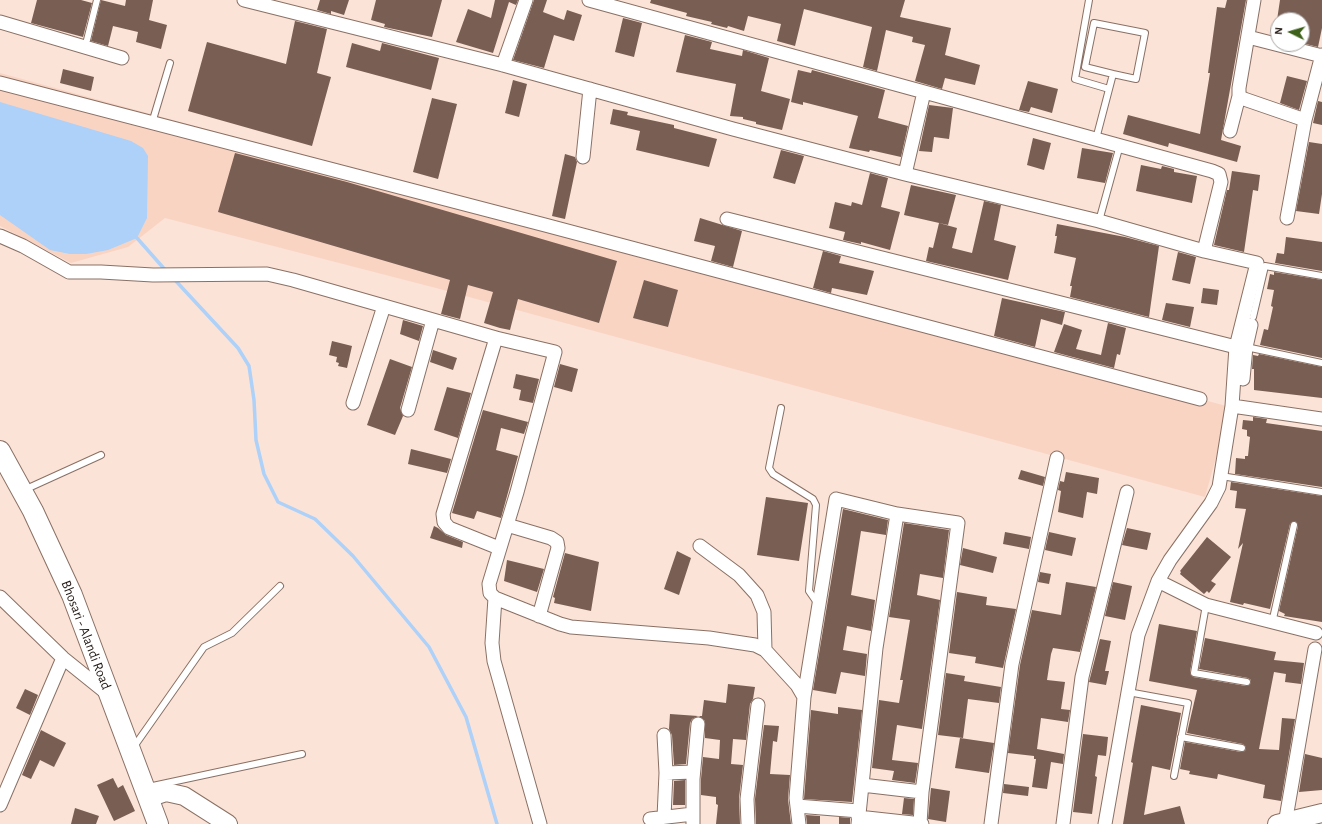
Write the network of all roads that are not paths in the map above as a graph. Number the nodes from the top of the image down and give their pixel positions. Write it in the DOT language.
graph roads {
  1 [pos="97,0"];
  2 [pos="244,0"];
  3 [pos="526,0"];
  4 [pos="589,0"];
  5 [pos="1089,0"];
  6 [pos="1254,0"];
  7 [pos="0,22"];
  8 [pos="1248,37"];
  9 [pos="87,40"];
  10 [pos="1322,56"];
  11 [pos="122,58"];
  12 [pos="170,63"];
  13 [pos="502,65"];
  14 [pos="1113,74"];
  15 [pos="0,83"];
  16 [pos="590,89"];
  17 [pos="1109,89"];
  18 [pos="924,92"];
  19 [pos="1239,96"];
  20 [pos="1305,120"];
  21 [pos="152,123"];
  22 [pos="1230,131"];
  23 [pos="1096,139"];
  24 [pos="1120,145"];
  25 [pos="583,157"];
  26 [pos="905,174"];
  27 [pos="1288,218"];
  28 [pos="727,219"];
  29 [pos="1099,221"];
  30 [pos="0,236"];
  31 [pos="1204,251"];
  32 [pos="1322,276"];
  33 [pos="384,306"];
  34 [pos="1253,316"];
  35 [pos="433,320"];
  36 [pos="496,338"];
  37 [pos="1241,347"];
  38 [pos="1322,363"];
  39 [pos="1200,399"];
  40 [pos="354,404"];
  41 [pos="1232,406"];
  42 [pos="781,408"];
  43 [pos="408,410"];
  44 [pos="1322,419"];
  45 [pos="0,452"];
  46 [pos="101,454"];
  47 [pos="1057,458"];
  48 [pos="1221,476"];
  49 [pos="22,491"];
  50 [pos="1127,492"];
  51 [pos="1322,492"];
  52 [pos="896,514"];
  53 [pos="507,525"];
  54 [pos="1294,525"];
  55 [pos="700,546"];
  56 [pos="500,548"];
  57 [pos="1158,581"];
  58 [pos="280,586"];
  59 [pos="0,597"];
  60 [pos="495,598"];
  61 [pos="819,605"];
  62 [pos="1206,606"];
  63 [pos="539,616"];
  64 [pos="1272,623"];
  65 [pos="1319,634"];
  66 [pos="1316,649"];
  67 [pos="765,650"];
  68 [pos="63,658"];
  69 [pos="1247,682"];
  70 [pos="1128,692"];
  71 [pos="110,697"];
  72 [pos="804,697"];
  73 [pos="758,705"];
  74 [pos="698,724"];
  75 [pos="664,735"];
  76 [pos="1181,737"];
  77 [pos="1242,748"];
  78 [pos="131,752"];
  79 [pos="302,754"];
  80 [pos="693,772"];
  81 [pos="666,773"];
  82 [pos="1174,776"];
  83 [pos="862,785"];
  84 [pos="922,792"];
  85 [pos="0,805"];
  86 [pos="797,806"];
  87 [pos="151,809"];
  88 [pos="1322,813"];
  89 [pos="664,817"];
  90 [pos="858,817"];
  91 [pos="650,819"];
  92 [pos="693,819"];
  93 [pos="1283,823"];
  94 [pos="228,824"];
  95 [pos="540,824"];
  96 [pos="748,824"];
  97 [pos="799,824"];
  98 [pos="921,824"];
  99 [pos="990,824"];
  100 [pos="1063,824"];
  101 [pos="1105,824"];
  1 -- 9 [label="lane"];
  2 -- 13 [label="street"];
  3 -- 13 [label="street"];
  4 -- 18 [label="street"];
  5 -- 17 [label="lane"];
  6 -- 8 [label="street"];
  7 -- 11 [label="street"];
  8 -- 10 [label="street"];
  8 -- 19 [label="street"];
  10 -- 20 [label="street"];
  12 -- 21 [label="lane"];
  13 -- 16 [label="street"];
  14 -- 14 [label="lane"];
  14 -- 17 [label="lane"];
  15 -- 21 [label="street"];
  16 -- 25 [label="street"];
  16 -- 26 [label="street"];
  17 -- 23 [label="lane"];
  18 -- 23 [label="street"];
  18 -- 26 [label="street"];
  19 -- 20 [label="street"];
  19 -- 22 [label="street"];
  20 -- 27 [label="street"];
  21 -- 39 [label="street"];
  23 -- 24 [label="street"];
  24 -- 29 [label="lane"];
  24 -- 31 [label="street"];
  26 -- 29 [label="street"];
  28 -- 37 [label="street"];
  29 -- 31 [label="street"];
  30 -- 33 [label="street"];
  31 -- 37 [label="street"];
  32 -- 34 [label="lane"];
  33 -- 35 [label="street"];
  33 -- 40 [label="street"];
  34 -- 37 [label="street"];
  35 -- 36 [label="street"];
  35 -- 43 [label="street"];
  36 -- 53 [label="street"];
  36 -- 56 [label="street"];
  37 -- 38 [label="lane"];
  37 -- 41 [label="street"];
  41 -- 44 [label="street"];
  41 -- 48 [label="street"];
  42 -- 61 [label="lane"];
  45 -- 49 [label="main road, Bhosari - Alandi Road"];
  46 -- 49 [label="lane"];
  47 -- 99 [label="street"];
  48 -- 51 [label="lane"];
  48 -- 57 [label="street"];
  49 -- 71 [label="main road, Bhosari - Alandi Road"];
  50 -- 100 [label="street"];
  52 -- 61 [label="street"];
  52 -- 83 [label="street"];
  52 -- 84 [label="street"];
  53 -- 56 [label="street"];
  53 -- 63 [label="street"];
  54 -- 64 [label="lane"];
  55 -- 67 [label="street"];
  56 -- 60 [label="street"];
  57 -- 62 [label="street"];
  57 -- 70 [label="street"];
  58 -- 78 [label="lane"];
  59 -- 68 [label="street"];
  60 -- 63 [label="street"];
  60 -- 95 [label="street"];
  61 -- 72 [label="street"];
  62 -- 64 [label="street"];
  62 -- 69 [label="lane"];
  63 -- 67 [label="street"];
  64 -- 65 [label="street"];
  66 -- 93 [label="street"];
  67 -- 72 [label="street"];
  68 -- 71 [label="street"];
  68 -- 85 [label="street"];
  70 -- 76 [label="lane"];
  70 -- 101 [label="street"];
  71 -- 78 [label="main road, Bhosari - Alandi Road"];
  72 -- 86 [label="street"];
  73 -- 96 [label="street"];
  74 -- 80 [label="street"];
  75 -- 81 [label="street"];
  76 -- 77 [label="lane"];
  76 -- 82 [label="lane"];
  78 -- 87 [label="main road, Bhosari - Alandi Road"];
  79 -- 87 [label="lane"];
  80 -- 81 [label="street"];
  80 -- 92 [label="street"];
  81 -- 89 [label="street"];
  83 -- 84 [label="street"];
  83 -- 90 [label="street"];
  84 -- 98 [label="street"];
  86 -- 90 [label="street"];
  86 -- 97 [label="street"];
  87 -- 94 [label="street"];
  88 -- 93 [label="street"];
  89 -- 91 [label="street"];
  89 -- 92 [label="street"];
  90 -- 98 [label="street"];
}
